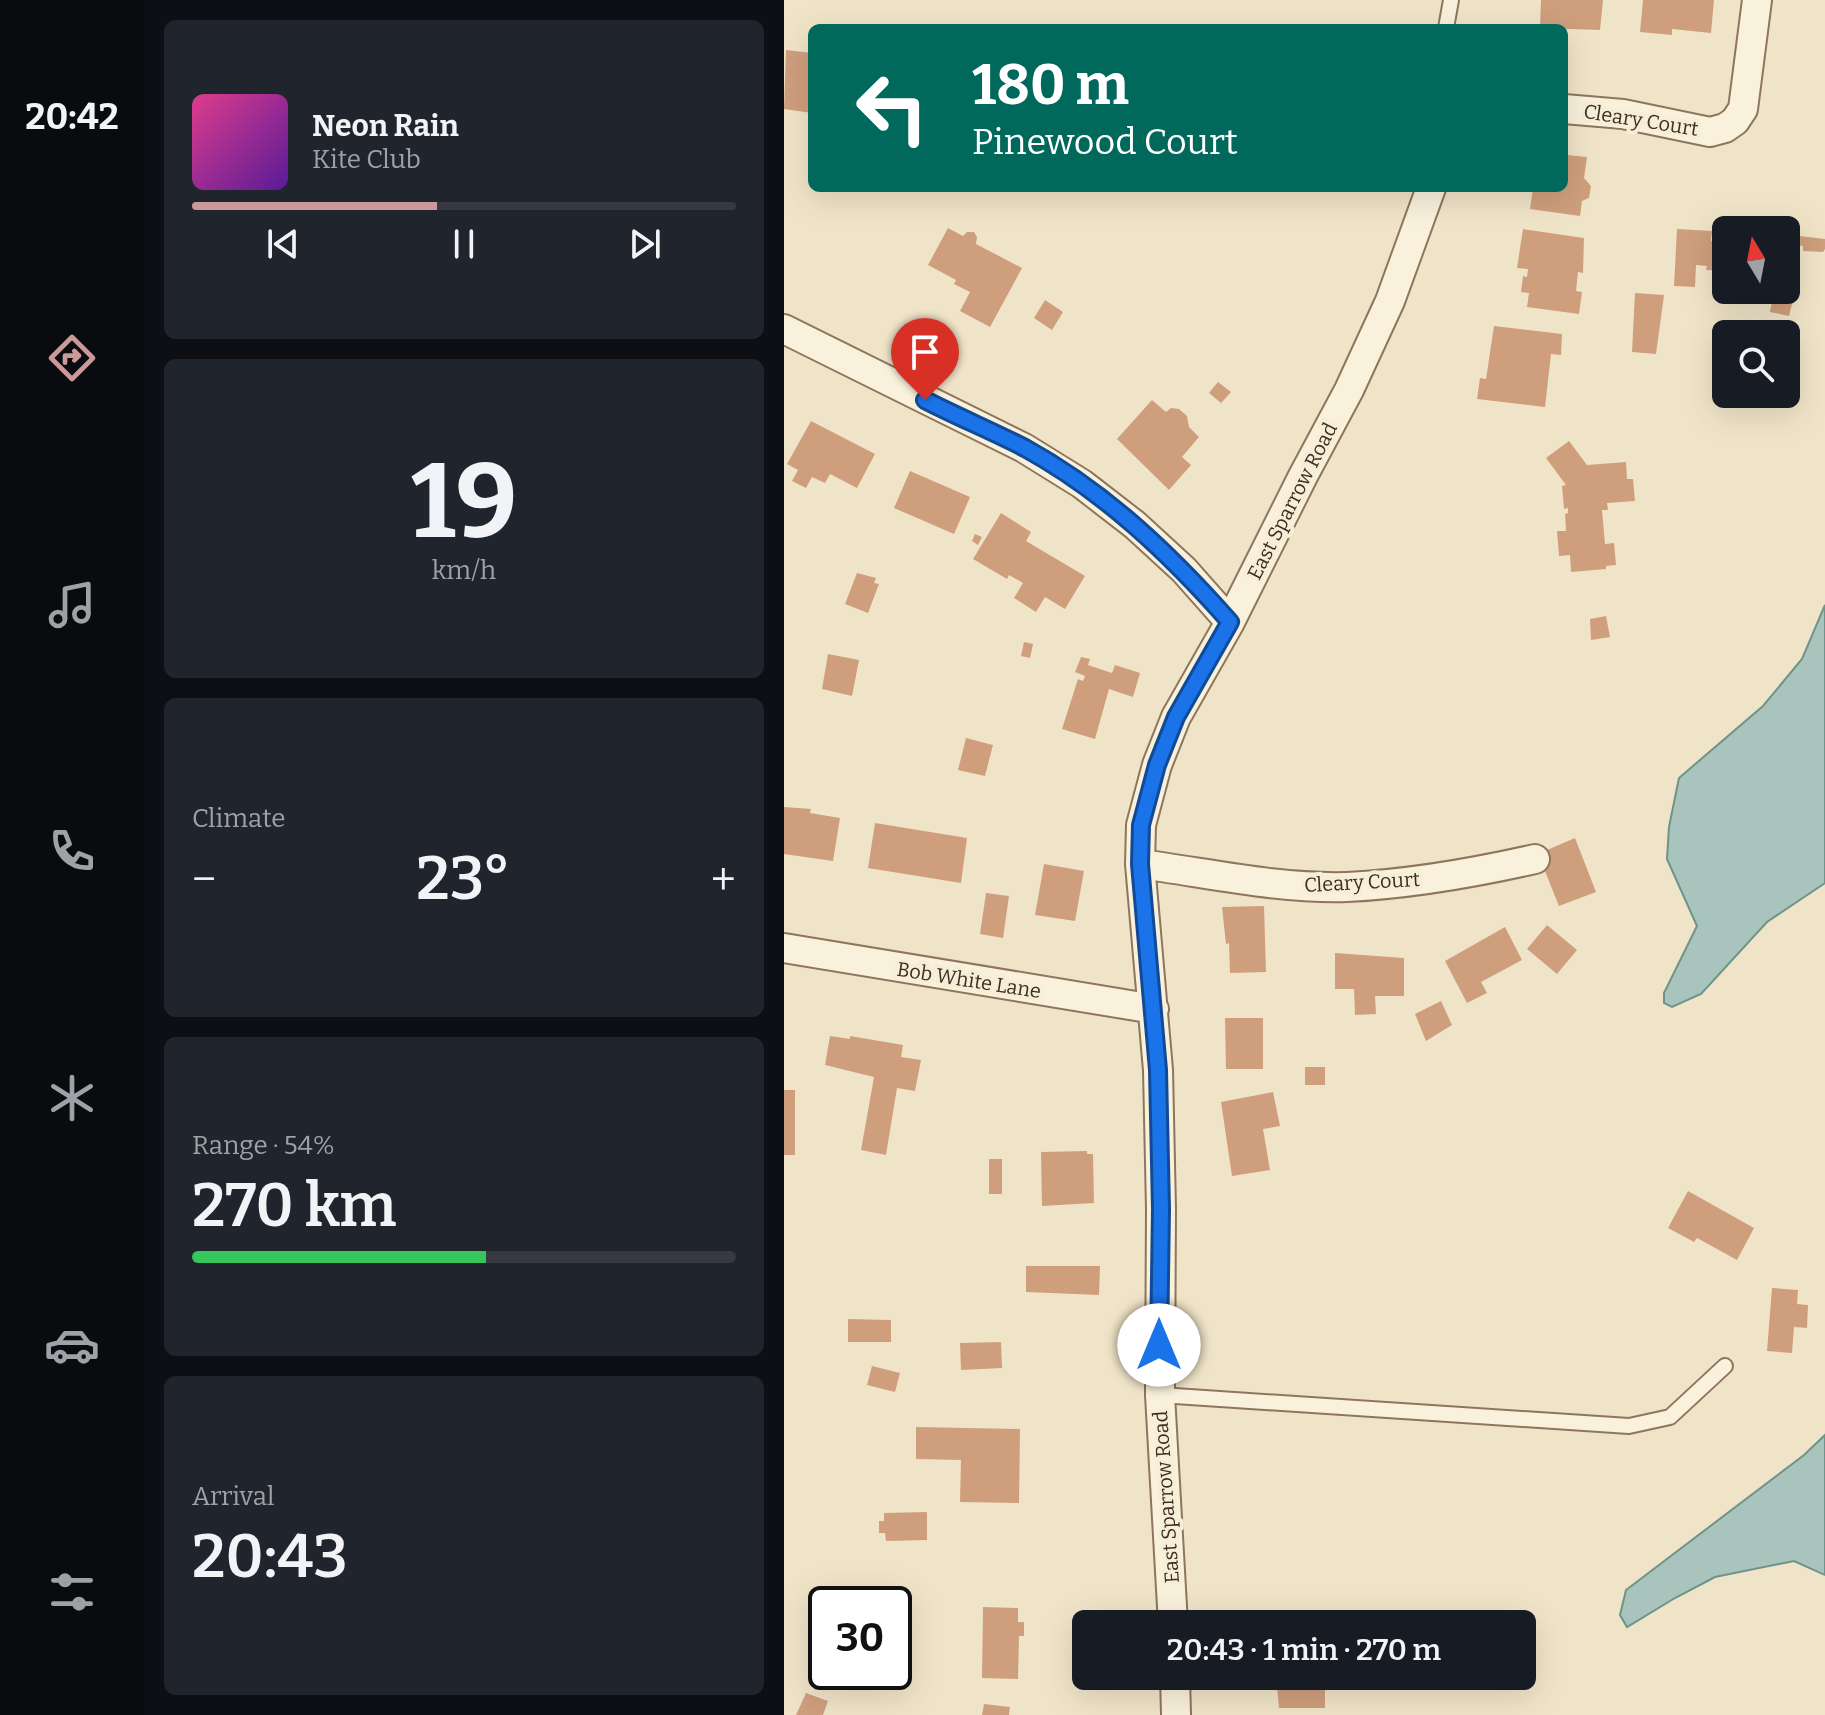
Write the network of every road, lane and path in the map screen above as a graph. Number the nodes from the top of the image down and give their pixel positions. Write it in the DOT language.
graph roads {
  1 [pos="1451,0"];
  2 [pos="1757,0"];
  3 [pos="1447,24"];
  4 [pos="1568,109"];
  5 [pos="1430,192"];
  6 [pos="784,329"];
  7 [pos="1230,622"];
  8 [pos="1535,859"];
  9 [pos="1140,864"];
  10 [pos="784,948"];
  11 [pos="1154,1009"];
  12 [pos="1725,1366"];
  13 [pos="1160,1395"];
  14 [pos="1172,1610"];
  15 [pos="1175,1690"];
  16 [pos="1176,1715"];
  1 -- 3 [label="lane"];
  2 -- 4 [label="street, Cleary Court"];
  5 -- 7 [label="street, East Sparrow Road"];
  6 -- 7 [label="street"];
  7 -- 9 [label="street, East Sparrow Road"];
  8 -- 9 [label="street, Cleary Court"];
  9 -- 11 [label="street, East Sparrow Road"];
  10 -- 11 [label="street, Bob White Lane"];
  11 -- 13 [label="street, East Sparrow Road"];
  12 -- 13 [label="lane"];
  13 -- 14 [label="street, East Sparrow Road"];
  15 -- 16 [label="street"];
}
